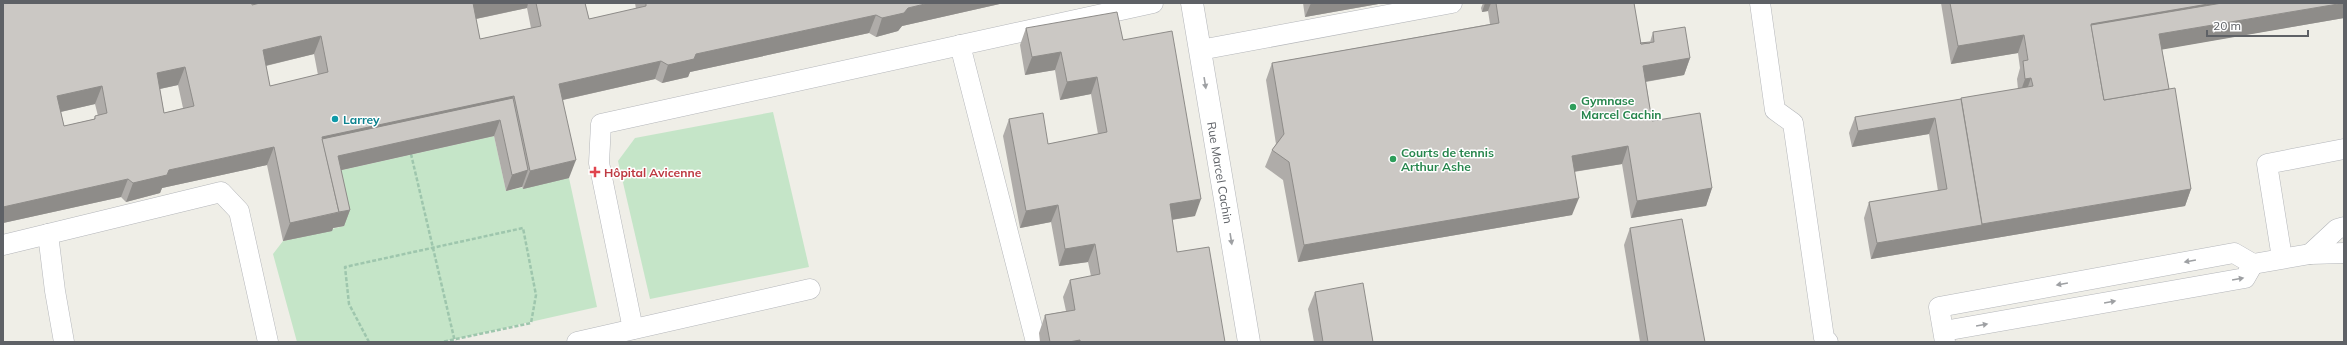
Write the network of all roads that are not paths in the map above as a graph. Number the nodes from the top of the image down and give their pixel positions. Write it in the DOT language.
graph roads {
  1 [pos="1192,3"];
  2 [pos="1452,3"];
  3 [pos="1760,3"];
  4 [pos="1147,4"];
  5 [pos="960,45"];
  6 [pos="1200,50"];
  7 [pos="2344,149"];
  8 [pos="2344,227"];
  9 [pos="48,234"];
  10 [pos="3,245"];
  11 [pos="2344,253"];
  12 [pos="2310,254"];
  13 [pos="2282,258"];
  14 [pos="2254,264"];
  15 [pos="810,288"];
  16 [pos="633,329"];
  17 [pos="1944,337"];
  18 [pos="64,342"];
  19 [pos="268,342"];
  20 [pos="577,342"];
  21 [pos="1036,342"];
  22 [pos="1249,342"];
  23 [pos="1828,342"];
  1 -- 6 [label="street, Rue Marcel Cachin"];
  2 -- 6 [label="lane"];
  3 -- 23 [label="lane"];
  4 -- 5 [label="lane"];
  5 -- 16 [label="lane"];
  5 -- 21 [label="lane"];
  6 -- 22 [label="street, Rue Marcel Cachin, one-way"];
  7 -- 13 [label="lane"];
  8 -- 12 [label="lane"];
  9 -- 10 [label="lane"];
  9 -- 18 [label="lane"];
  9 -- 19 [label="lane"];
  11 -- 12 [label="lane"];
  12 -- 13 [label="lane"];
  13 -- 14 [label="lane"];
  17 -- 14 [label="lane, one-way"];
  14 -- 17 [label="lane, one-way"];
  15 -- 16 [label="lane"];
  16 -- 20 [label="lane"];
}
